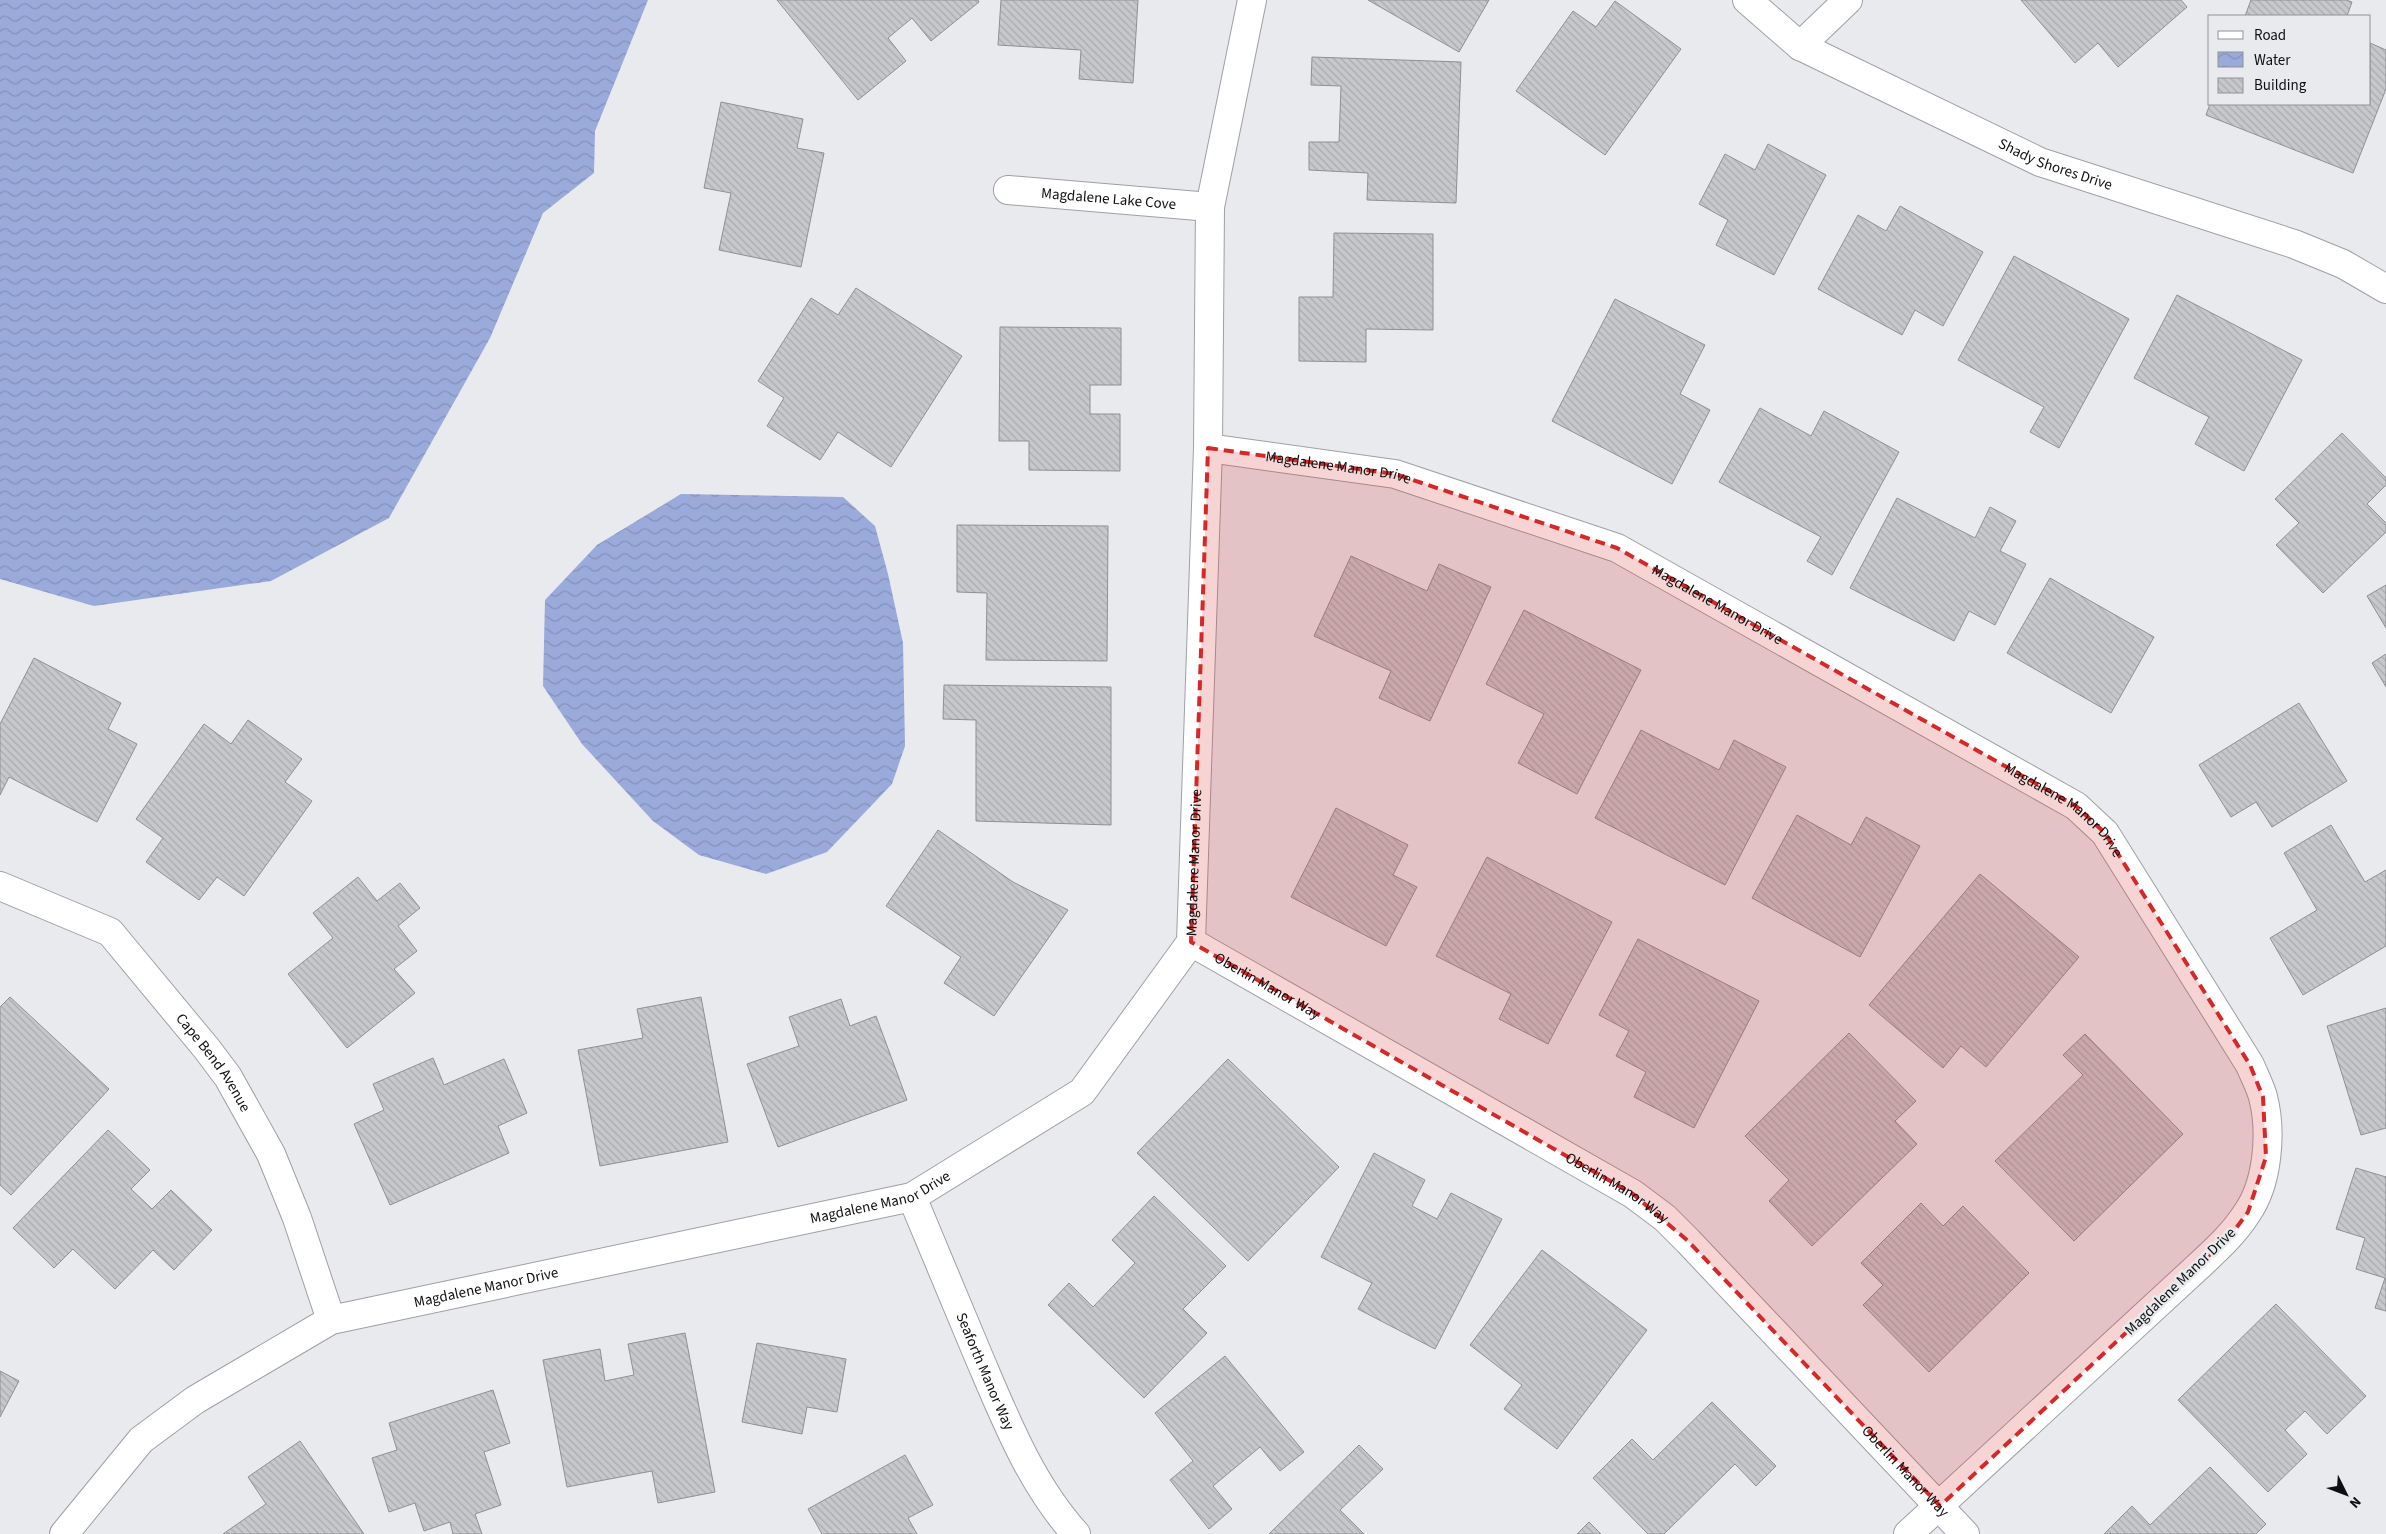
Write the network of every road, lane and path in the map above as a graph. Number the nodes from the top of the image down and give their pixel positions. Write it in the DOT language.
graph roads {
  1 [pos="1252,0"];
  2 [pos="1746,0"];
  3 [pos="1848,0"];
  4 [pos="1800,46"];
  5 [pos="1008,190"];
  6 [pos="1210,206"];
  7 [pos="2386,289"];
  8 [pos="1208,448"];
  9 [pos="0,886"];
  10 [pos="1191,942"];
  11 [pos="912,1197"];
  12 [pos="331,1320"];
  13 [pos="1940,1506"];
  14 [pos="64,1534"];
  15 [pos="1076,1534"];
  16 [pos="1908,1534"];
  17 [pos="1965,1534"];
  1 -- 6 [label="street, Magdalene Manor Drive"];
  2 -- 4 [label="street, Shady Shores Drive"];
  3 -- 4 [label="street"];
  4 -- 7 [label="street, Shady Shores Drive"];
  5 -- 6 [label="street, Magdalene Lake Cove"];
  6 -- 8 [label="street, Magdalene Manor Drive"];
  8 -- 10 [label="street, Magdalene Manor Drive"];
  8 -- 13 [label="street, Magdalene Manor Drive"];
  9 -- 12 [label="street, Cape Bend Avenue"];
  10 -- 11 [label="street, Magdalene Manor Drive"];
  10 -- 13 [label="street, Oberlin Manor Way"];
  11 -- 12 [label="street, Magdalene Manor Drive"];
  11 -- 15 [label="street, Seaforth Manor Way"];
  12 -- 14 [label="street, Magdalene Manor Drive"];
  13 -- 16 [label="street, Magdalene Manor Drive"];
  13 -- 17 [label="street, Oberlin Manor Way"];
}
